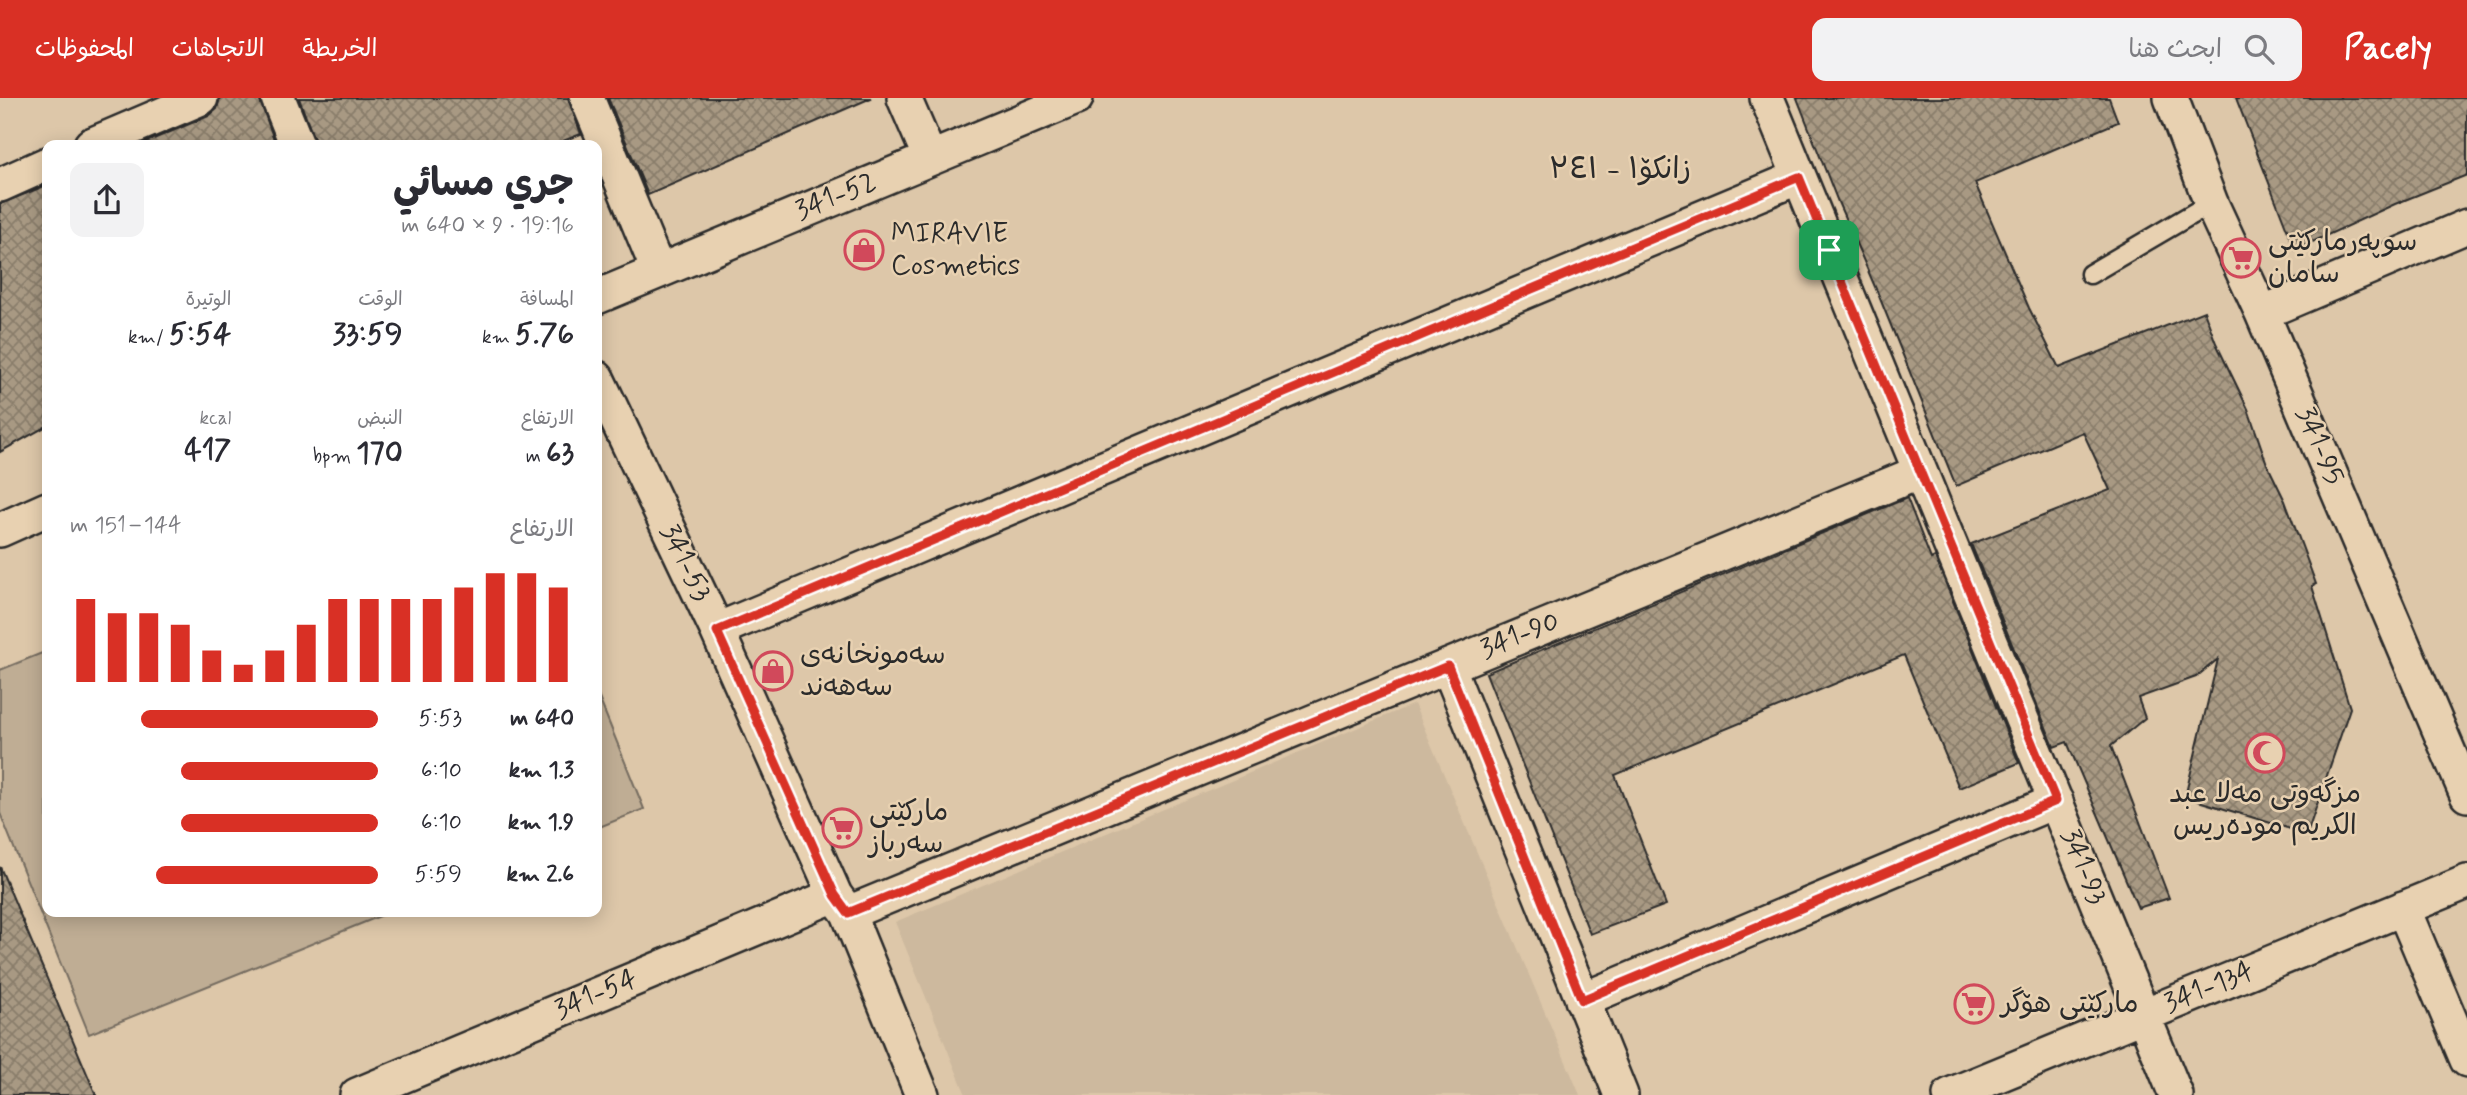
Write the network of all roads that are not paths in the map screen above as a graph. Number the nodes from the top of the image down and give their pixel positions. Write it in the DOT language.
graph roads {
  1 [pos="201,98"];
  2 [pos="278,98"];
  3 [pos="587,98"];
  4 [pos="904,98"];
  5 [pos="1076,98"];
  6 [pos="1767,98"];
  7 [pos="2171,98"];
  8 [pos="103,140"];
  9 [pos="295,140"];
  10 [pos="930,158"];
  11 [pos="42,166"];
  12 [pos="1799,177"];
  13 [pos="0,185"];
  14 [pos="2211,203"];
  15 [pos="2467,226"];
  16 [pos="658,270"];
  17 [pos="2090,274"];
  18 [pos="602,294"];
  19 [pos="2262,313"];
  20 [pos="602,389"];
  21 [pos="1920,472"];
  22 [pos="42,511"];
  23 [pos="0,530"];
  24 [pos="717,631"];
  25 [pos="1448,666"];
  26 [pos="2467,795"];
  27 [pos="2056,801"];
  28 [pos="2467,882"];
  29 [pos="842,904"];
  30 [pos="2403,908"];
  31 [pos="1582,1000"];
  32 [pos="2143,1015"];
  33 [pos="2467,1059"];
  34 [pos="357,1095"];
  35 [pos="922,1095"];
  36 [pos="1620,1095"];
  37 [pos="1950,1095"];
  38 [pos="2176,1095"];
  1 -- 8 [label="street"];
  2 -- 9 [label="street"];
  3 -- 16 [label="street"];
  4 -- 10 [label="street"];
  5 -- 10 [label="street, 341-52"];
  6 -- 12 [label="street, 341-93"];
  7 -- 14 [label="street, 341-95"];
  10 -- 16 [label="street, 341-52"];
  11 -- 13 [label="street"];
  12 -- 21 [label="street, 341-93"];
  12 -- 24 [label="street"];
  14 -- 17 [label="lane"];
  14 -- 19 [label="street, 341-95"];
  15 -- 19 [label="street"];
  16 -- 18 [label="street, 341-52"];
  19 -- 26 [label="street, 341-95"];
  20 -- 24 [label="street, 341-53"];
  21 -- 25 [label="street, 341-90"];
  21 -- 27 [label="street, 341-93"];
  22 -- 23 [label="street"];
  24 -- 29 [label="street, 341-53"];
  25 -- 29 [label="street, 341-90"];
  25 -- 31 [label="street"];
  27 -- 31 [label="street"];
  27 -- 32 [label="street, 341-93"];
  28 -- 30 [label="street, 341-134"];
  29 -- 34 [label="street, 341-54"];
  29 -- 35 [label="street, 341-53"];
  30 -- 32 [label="street, 341-134"];
  30 -- 33 [label="street"];
  31 -- 36 [label="street"];
  32 -- 37 [label="street, 341-134"];
  32 -- 38 [label="street, 341-93"];
}
